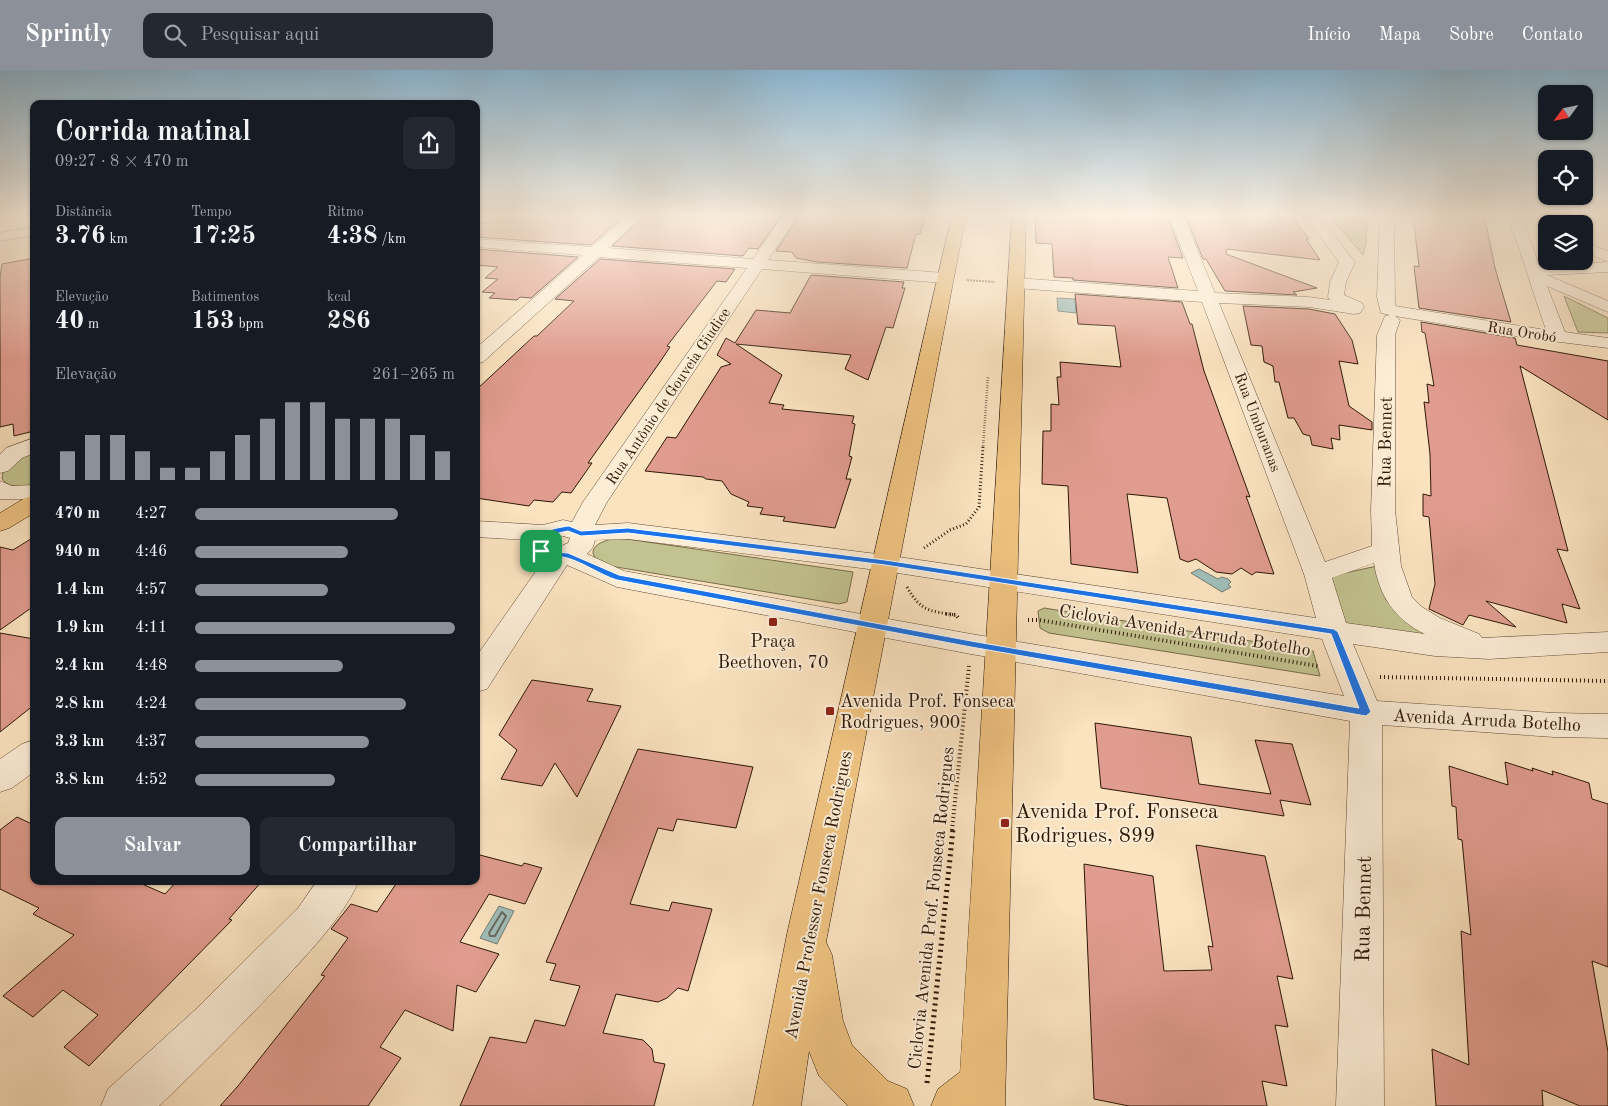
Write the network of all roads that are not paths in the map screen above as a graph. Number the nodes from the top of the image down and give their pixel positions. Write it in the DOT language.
graph roads {
  1 [pos="583,263"];
  2 [pos="748,263"];
  3 [pos="948,263"];
  4 [pos="1017,263"];
  5 [pos="1196,263"];
  6 [pos="1357,263"];
  7 [pos="1360,263"];
  8 [pos="1531,263"];
  9 [pos="757,264"];
  10 [pos="1387,266"];
  11 [pos="1608,267"];
  12 [pos="1534,274"];
  13 [pos="945,278"];
  14 [pos="1016,283"];
  15 [pos="1338,292"];
  16 [pos="1210,297"];
  17 [pos="1301,302"];
  18 [pos="1608,307"];
  19 [pos="1376,313"];
  20 [pos="1558,337"];
  21 [pos="1608,342"];
  22 [pos="480,354"];
  23 [pos="2,492"];
  24 [pos="30,492"];
  25 [pos="30,505"];
  26 [pos="0,523"];
  27 [pos="482,530"];
  28 [pos="560,542"];
  29 [pos="1385,550"];
  30 [pos="885,563"];
  31 [pos="1317,574"];
  32 [pos="1003,581"];
  33 [pos="872,625"];
  34 [pos="1334,632"];
  35 [pos="992,639"];
  36 [pos="1608,642"];
  37 [pos="1489,649"];
  38 [pos="480,675"];
  39 [pos="1366,712"];
  40 [pos="1608,726"];
  41 [pos="30,756"];
  42 [pos="0,778"];
  43 [pos="337,885"];
  44 [pos="807,934"];
  45 [pos="947,1098"];
  46 [pos="125,1106"];
  47 [pos="777,1106"];
  48 [pos="1360,1106"];
  1 -- 22 [label="street"];
  2 -- 9 [label="street"];
  3 -- 13 [label="main road, Avenida Professor Fonseca Rodrigues"];
  4 -- 14 [label="main road"];
  5 -- 16 [label="street, Rua Umburanas"];
  6 -- 15 [label="street"];
  7 -- 10 [label="street"];
  8 -- 12 [label="street"];
  9 -- 13 [label="street"];
  9 -- 28 [label="street, Rua Antônio de Gouveia Giudice"];
  10 -- 19 [label="street, Rua Bennet"];
  11 -- 12 [label="street"];
  12 -- 18 [label="street"];
  12 -- 20 [label="street"];
  13 -- 30 [label="main road, Avenida Professor Fonseca Rodrigues"];
  14 -- 16 [label="street, Rua Orobó"];
  14 -- 32 [label="main road"];
  15 -- 17 [label="street"];
  15 -- 19 [label="street"];
  16 -- 17 [label="street, Rua Orobó"];
  16 -- 31 [label="street, Rua Umburanas"];
  17 -- 19 [label="street, Rua Orobó"];
  19 -- 20 [label="street, Rua Orobó"];
  19 -- 29 [label="street, Rua Bennet"];
  20 -- 21 [label="street, Rua Orobó"];
  23 -- 24 [label="street"];
  25 -- 26 [label="main road"];
  27 -- 28 [label="street"];
  28 -- 30 [label="street"];
  28 -- 33 [label="street, Avenida Arruda Botelho"];
  28 -- 38 [label="street, Rua Antônio de Gouveia Giudice"];
  29 -- 31 [label="street"];
  29 -- 37 [label="street, Rua Bennet"];
  30 -- 32 [label="street"];
  30 -- 33 [label="main road, Avenida Professor Fonseca Rodrigues"];
  31 -- 34 [label="street, Rua Umburanas"];
  32 -- 34 [label="street"];
  32 -- 35 [label="main road"];
  33 -- 35 [label="street, Avenida Arruda Botelho"];
  33 -- 44 [label="main road, Avenida Professor Fonseca Rodrigues"];
  34 -- 37 [label="street"];
  34 -- 39 [label="street, Rua Umburanas"];
  35 -- 39 [label="street, Avenida Arruda Botelho"];
  35 -- 45 [label="main road"];
  36 -- 37 [label="street"];
  39 -- 40 [label="street, Avenida Arruda Botelho"];
  39 -- 48 [label="street, Rua Bennet"];
  41 -- 42 [label="street"];
  43 -- 46 [label="street"];
  44 -- 45 [label="main road"];
  44 -- 47 [label="main road, Avenida Professor Fonseca Rodrigues"];
}
